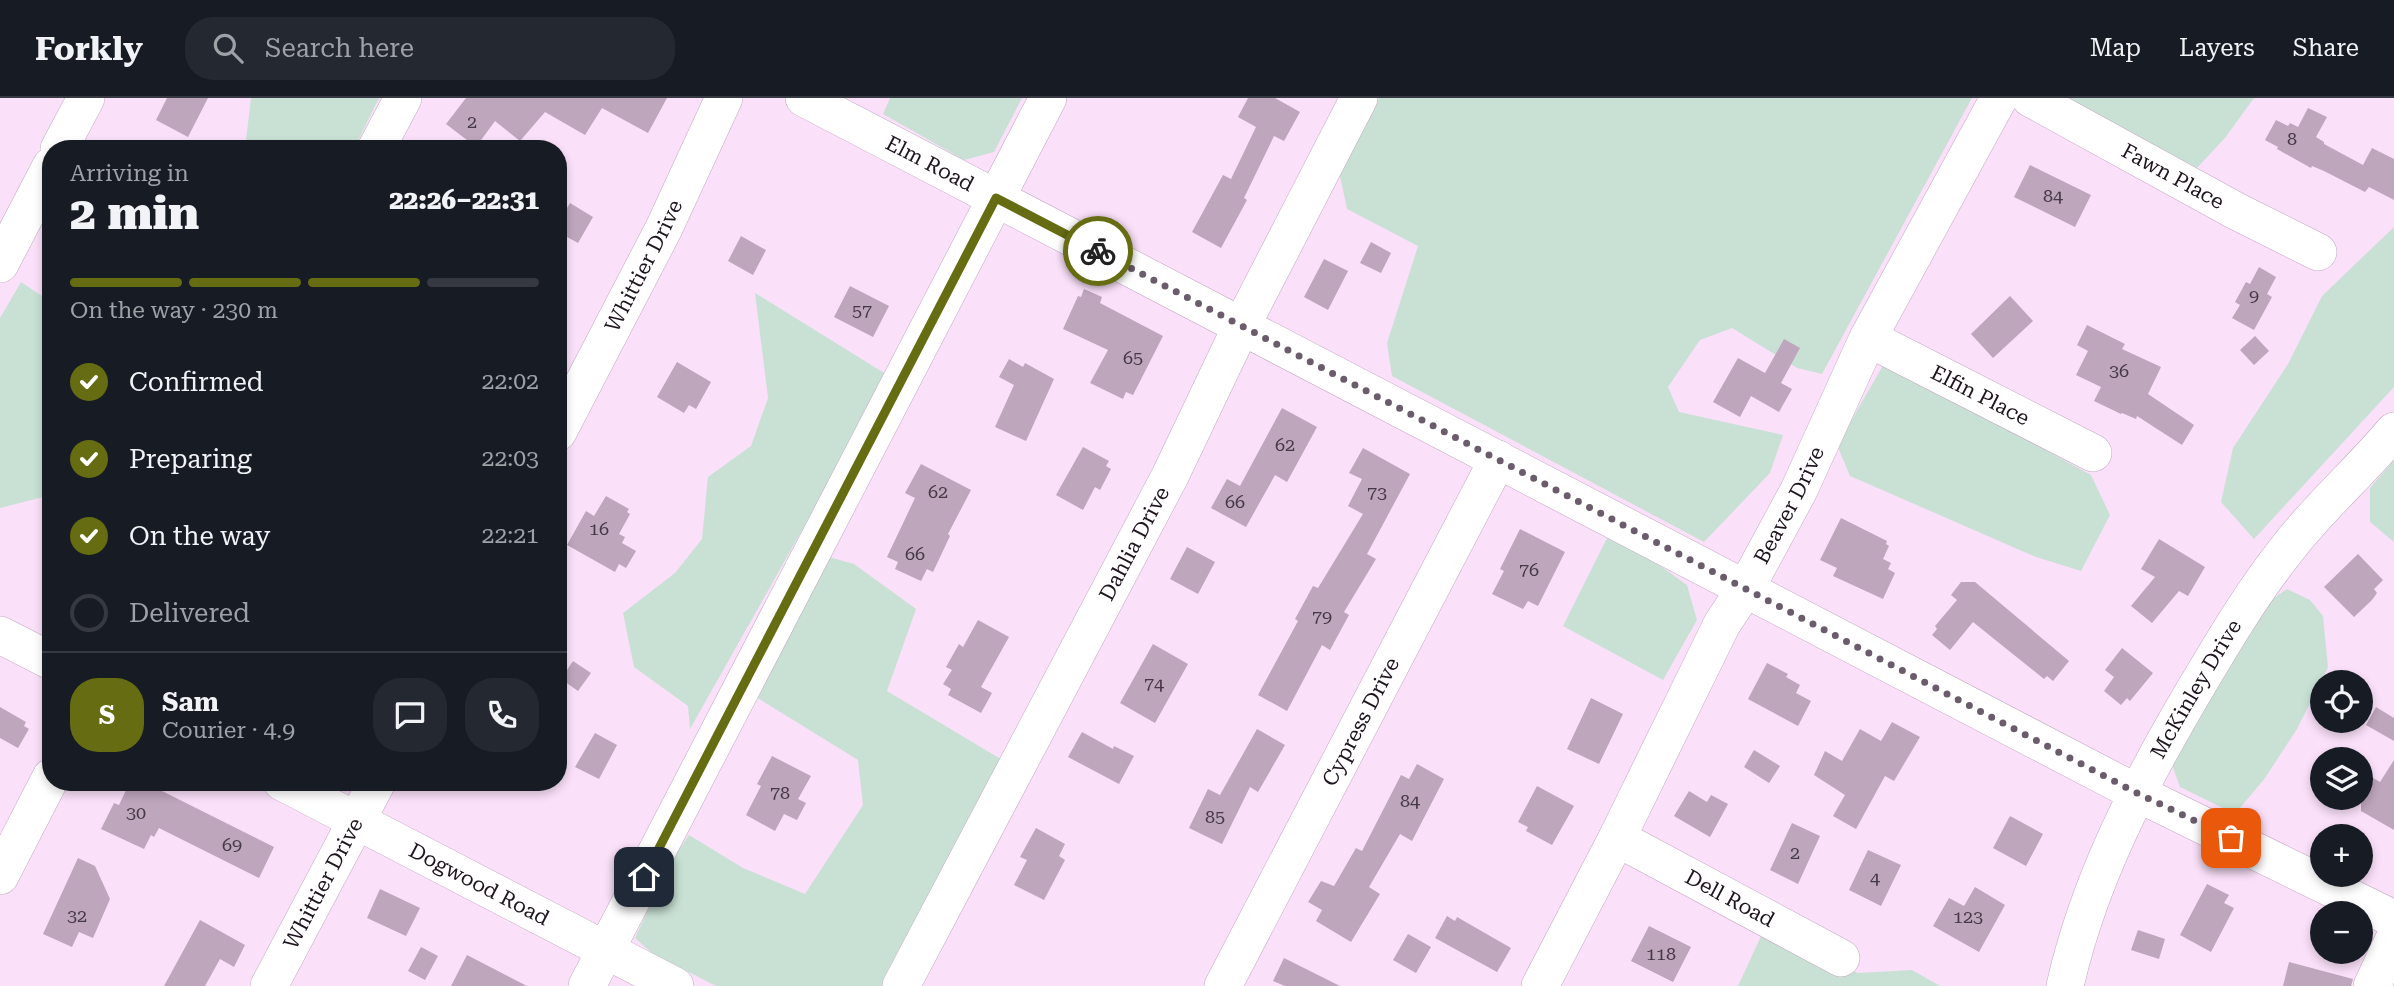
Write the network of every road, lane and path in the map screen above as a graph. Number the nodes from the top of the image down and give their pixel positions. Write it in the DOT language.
graph roads {
  1 [pos="86,98"];
  2 [pos="403,98"];
  3 [pos="724,98"];
  4 [pos="804,98"];
  5 [pos="1048,98"];
  6 [pos="1359,98"];
  7 [pos="1999,98"];
  8 [pos="2030,98"];
  9 [pos="65,140"];
  10 [pos="381,140"];
  11 [pos="42,183"];
  12 [pos="996,198"];
  13 [pos="2318,252"];
  14 [pos="0,264"];
  15 [pos="1241,325"];
  16 [pos="1868,338"];
  17 [pos="567,415"];
  18 [pos="2394,431"];
  19 [pos="2093,453"];
  20 [pos="1498,459"];
  21 [pos="1746,588"];
  22 [pos="0,635"];
  23 [pos="42,656"];
  24 [pos="44,791"];
  25 [pos="299,791"];
  26 [pos="372,791"];
  27 [pos="2137,793"];
  28 [pos="357,821"];
  29 [pos="1617,838"];
  30 [pos="0,876"];
  31 [pos="2394,919"];
  32 [pos="2394,939"];
  33 [pos="606,949"];
  34 [pos="1841,958"];
  35 [pos="270,986"];
  36 [pos="587,986"];
  37 [pos="675,986"];
  38 [pos="901,986"];
  39 [pos="1223,986"];
  40 [pos="1540,986"];
  41 [pos="2065,986"];
  42 [pos="2372,986"];
  1 -- 9 [label="street"];
  2 -- 10 [label="street"];
  3 -- 17 [label="street, Whittier Drive"];
  4 -- 12 [label="street, Elm Road"];
  5 -- 12 [label="street"];
  6 -- 15 [label="street, Dahlia Drive"];
  7 -- 16 [label="street, Beaver Drive"];
  8 -- 13 [label="street, Fawn Place"];
  11 -- 14 [label="street"];
  12 -- 15 [label="street, Elm Road"];
  12 -- 33 [label="street"];
  15 -- 20 [label="street, Elm Road"];
  15 -- 38 [label="street, Dahlia Drive"];
  16 -- 19 [label="street, Elfin Place"];
  16 -- 21 [label="street, Beaver Drive"];
  18 -- 27 [label="street, McKinley Drive"];
  20 -- 21 [label="street, Elm Road"];
  20 -- 39 [label="street, Cypress Drive"];
  21 -- 27 [label="street, Elm Road"];
  21 -- 29 [label="street, Beaver Drive"];
  22 -- 23 [label="street"];
  24 -- 30 [label="street"];
  25 -- 28 [label="street, Dogwood Road"];
  26 -- 28 [label="street, Whittier Drive"];
  27 -- 31 [label="street, Elm Road"];
  27 -- 41 [label="street, McKinley Drive"];
  28 -- 33 [label="street, Dogwood Road"];
  28 -- 35 [label="street, Whittier Drive"];
  29 -- 34 [label="street, Dell Road"];
  29 -- 40 [label="street, Beaver Drive"];
  32 -- 42 [label="street"];
  33 -- 36 [label="street"];
  33 -- 37 [label="street, Dogwood Road"];
}
